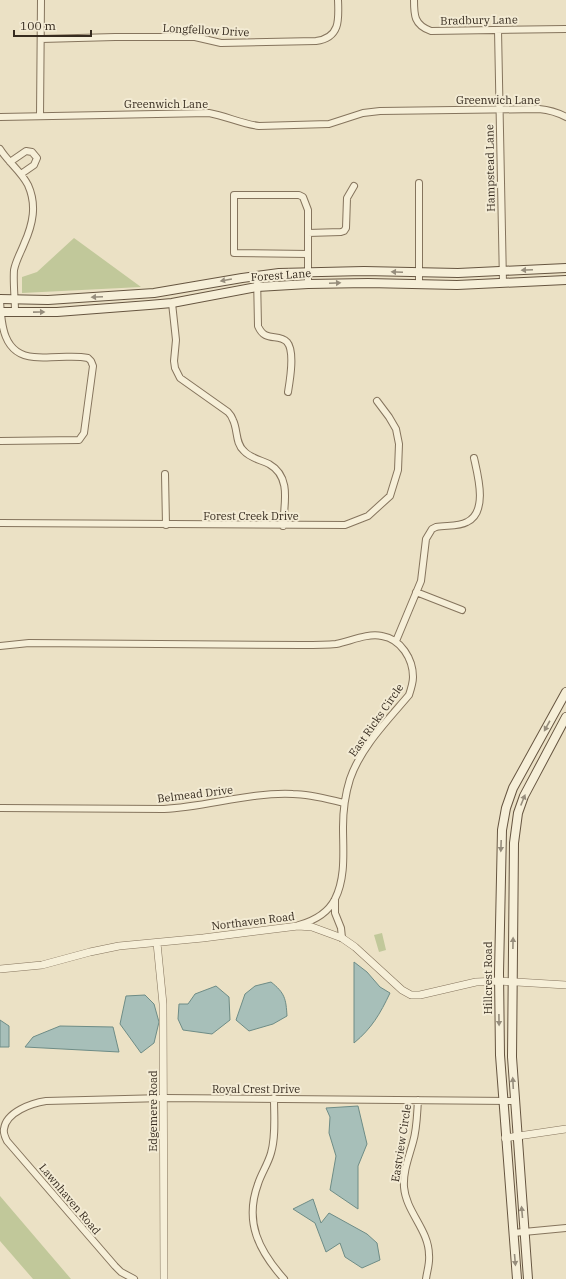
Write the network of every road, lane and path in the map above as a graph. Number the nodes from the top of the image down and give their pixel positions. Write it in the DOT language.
graph roads {
  1 [pos="41,0"];
  2 [pos="338,0"];
  3 [pos="414,0"];
  4 [pos="566,28"];
  5 [pos="498,30"];
  6 [pos="41,39"];
  7 [pos="499,110"];
  8 [pos="40,116"];
  9 [pos="0,117"];
  10 [pos="566,117"];
  11 [pos="0,149"];
  12 [pos="10,162"];
  13 [pos="21,174"];
  14 [pos="419,183"];
  15 [pos="354,186"];
  16 [pos="308,233"];
  17 [pos="308,254"];
  18 [pos="566,268"];
  19 [pos="502,270"];
  20 [pos="308,272"];
  21 [pos="418,273"];
  22 [pos="257,276"];
  23 [pos="566,280"];
  24 [pos="503,283"];
  25 [pos="308,284"];
  26 [pos="418,285"];
  27 [pos="257,287"];
  28 [pos="156,293"];
  29 [pos="0,299"];
  30 [pos="15,300"];
  31 [pos="172,302"];
  32 [pos="157,304"];
  33 [pos="0,312"];
  34 [pos="15,312"];
  35 [pos="3,338"];
  36 [pos="288,392"];
  37 [pos="377,401"];
  38 [pos="0,441"];
  39 [pos="474,458"];
  40 [pos="165,474"];
  41 [pos="0,523"];
  42 [pos="166,525"];
  43 [pos="283,526"];
  44 [pos="416,592"];
  45 [pos="462,610"];
  46 [pos="396,641"];
  47 [pos="0,646"];
  48 [pos="566,692"];
  49 [pos="566,717"];
  50 [pos="344,803"];
  51 [pos="0,808"];
  52 [pos="335,899"];
  53 [pos="298,926"];
  54 [pos="342,938"];
  55 [pos="157,943"];
  56 [pos="0,969"];
  57 [pos="499,981"];
  58 [pos="512,982"];
  59 [pos="566,985"];
  60 [pos="164,1098"];
  61 [pos="274,1098"];
  62 [pos="418,1100"];
  63 [pos="503,1100"];
  64 [pos="514,1101"];
  65 [pos="6,1123"];
  66 [pos="566,1129"];
  67 [pos="516,1136"];
  68 [pos="505,1138"];
  69 [pos="566,1228"];
  70 [pos="524,1231"];
  71 [pos="512,1233"];
  72 [pos="134,1279"];
  73 [pos="164,1279"];
  74 [pos="284,1279"];
  75 [pos="426,1279"];
  76 [pos="516,1279"];
  77 [pos="528,1279"];
  1 -- 6 [label="street"];
  2 -- 6 [label="street, Longfellow Drive"];
  3 -- 5 [label="street, Bradbury Lane"];
  4 -- 5 [label="street, Bradbury Lane"];
  5 -- 7 [label="street, Hampstead Lane"];
  6 -- 8 [label="street"];
  7 -- 8 [label="street, Greenwich Lane"];
  7 -- 10 [label="street, Greenwich Lane"];
  7 -- 19 [label="street, Hampstead Lane"];
  8 -- 9 [label="street, Greenwich Lane"];
  11 -- 12 [label="street"];
  12 -- 13 [label="street"];
  12 -- 13 [label="street"];
  13 -- 30 [label="street"];
  14 -- 21 [label="street"];
  15 -- 16 [label="street"];
  16 -- 17 [label="street"];
  16 -- 17 [label="street"];
  17 -- 20 [label="street"];
  18 -- 19 [label="main road, Forest Lane, one-way"];
  19 -- 21 [label="main road, Forest Lane"];
  19 -- 24 [label="street, Hampstead Lane"];
  21 -- 20 [label="main road, Forest Lane, one-way"];
  20 -- 22 [label="main road, Forest Lane"];
  20 -- 25 [label="street"];
  21 -- 26 [label="street"];
  22 -- 27 [label="street"];
  22 -- 28 [label="main road, Forest Lane, one-way"];
  23 -- 24 [label="main road, Forest Lane"];
  24 -- 26 [label="main road, Forest Lane"];
  25 -- 26 [label="main road, Forest Lane, one-way"];
  25 -- 27 [label="main road, Forest Lane"];
  27 -- 31 [label="main road, Forest Lane"];
  27 -- 36 [label="street"];
  28 -- 30 [label="main road, Forest Lane, one-way"];
  28 -- 32 [label="main road"];
  29 -- 30 [label="main road, Forest Lane"];
  29 -- 33 [label="street"];
  30 -- 34 [label="street"];
  31 -- 32 [label="main road, Forest Lane"];
  31 -- 43 [label="street"];
  34 -- 32 [label="main road, Forest Lane, one-way"];
  33 -- 34 [label="main road, Forest Lane"];
  33 -- 35 [label="street"];
  35 -- 38 [label="street"];
  37 -- 43 [label="street, Forest Creek Drive"];
  39 -- 44 [label="street"];
  40 -- 42 [label="street"];
  41 -- 42 [label="street, Forest Creek Drive"];
  42 -- 43 [label="street, Forest Creek Drive"];
  44 -- 45 [label="street"];
  44 -- 46 [label="street"];
  46 -- 47 [label="street"];
  46 -- 50 [label="street, East Ricks Circle"];
  48 -- 57 [label="main road, Hillcrest Road, one-way"];
  58 -- 49 [label="main road, one-way"];
  50 -- 51 [label="street, Belmead Drive"];
  50 -- 52 [label="street, East Ricks Circle"];
  52 -- 53 [label="street, East Ricks Circle"];
  52 -- 54 [label="street, East Ricks Circle"];
  53 -- 54 [label="street, Northaven Road"];
  53 -- 55 [label="street, Northaven Road"];
  54 -- 57 [label="street, Northaven Road"];
  55 -- 56 [label="street, Northaven Road"];
  55 -- 60 [label="street, Edgemere Road"];
  57 -- 58 [label="street, Northaven Road"];
  57 -- 63 [label="main road, Hillcrest Road, one-way"];
  58 -- 59 [label="street, Northaven Road"];
  64 -- 58 [label="main road, one-way"];
  60 -- 61 [label="street, Royal Crest Drive"];
  60 -- 65 [label="street, Royal Crest Drive"];
  60 -- 73 [label="street, Edgemere Road"];
  61 -- 62 [label="street, Royal Crest Drive"];
  61 -- 74 [label="street"];
  62 -- 63 [label="street, Royal Crest Drive"];
  62 -- 75 [label="street, Eastview Circle"];
  63 -- 64 [label="street, Royal Crest Drive"];
  63 -- 68 [label="main road, Hillcrest Road"];
  64 -- 67 [label="main road"];
  65 -- 72 [label="street, Lawnhaven Road"];
  66 -- 67 [label="street"];
  67 -- 68 [label="street"];
  70 -- 67 [label="main road, one-way"];
  68 -- 71 [label="main road, Hillcrest Road"];
  69 -- 70 [label="street"];
  70 -- 71 [label="street"];
  70 -- 77 [label="main road"];
  71 -- 76 [label="main road, Hillcrest Road, one-way"];
}
